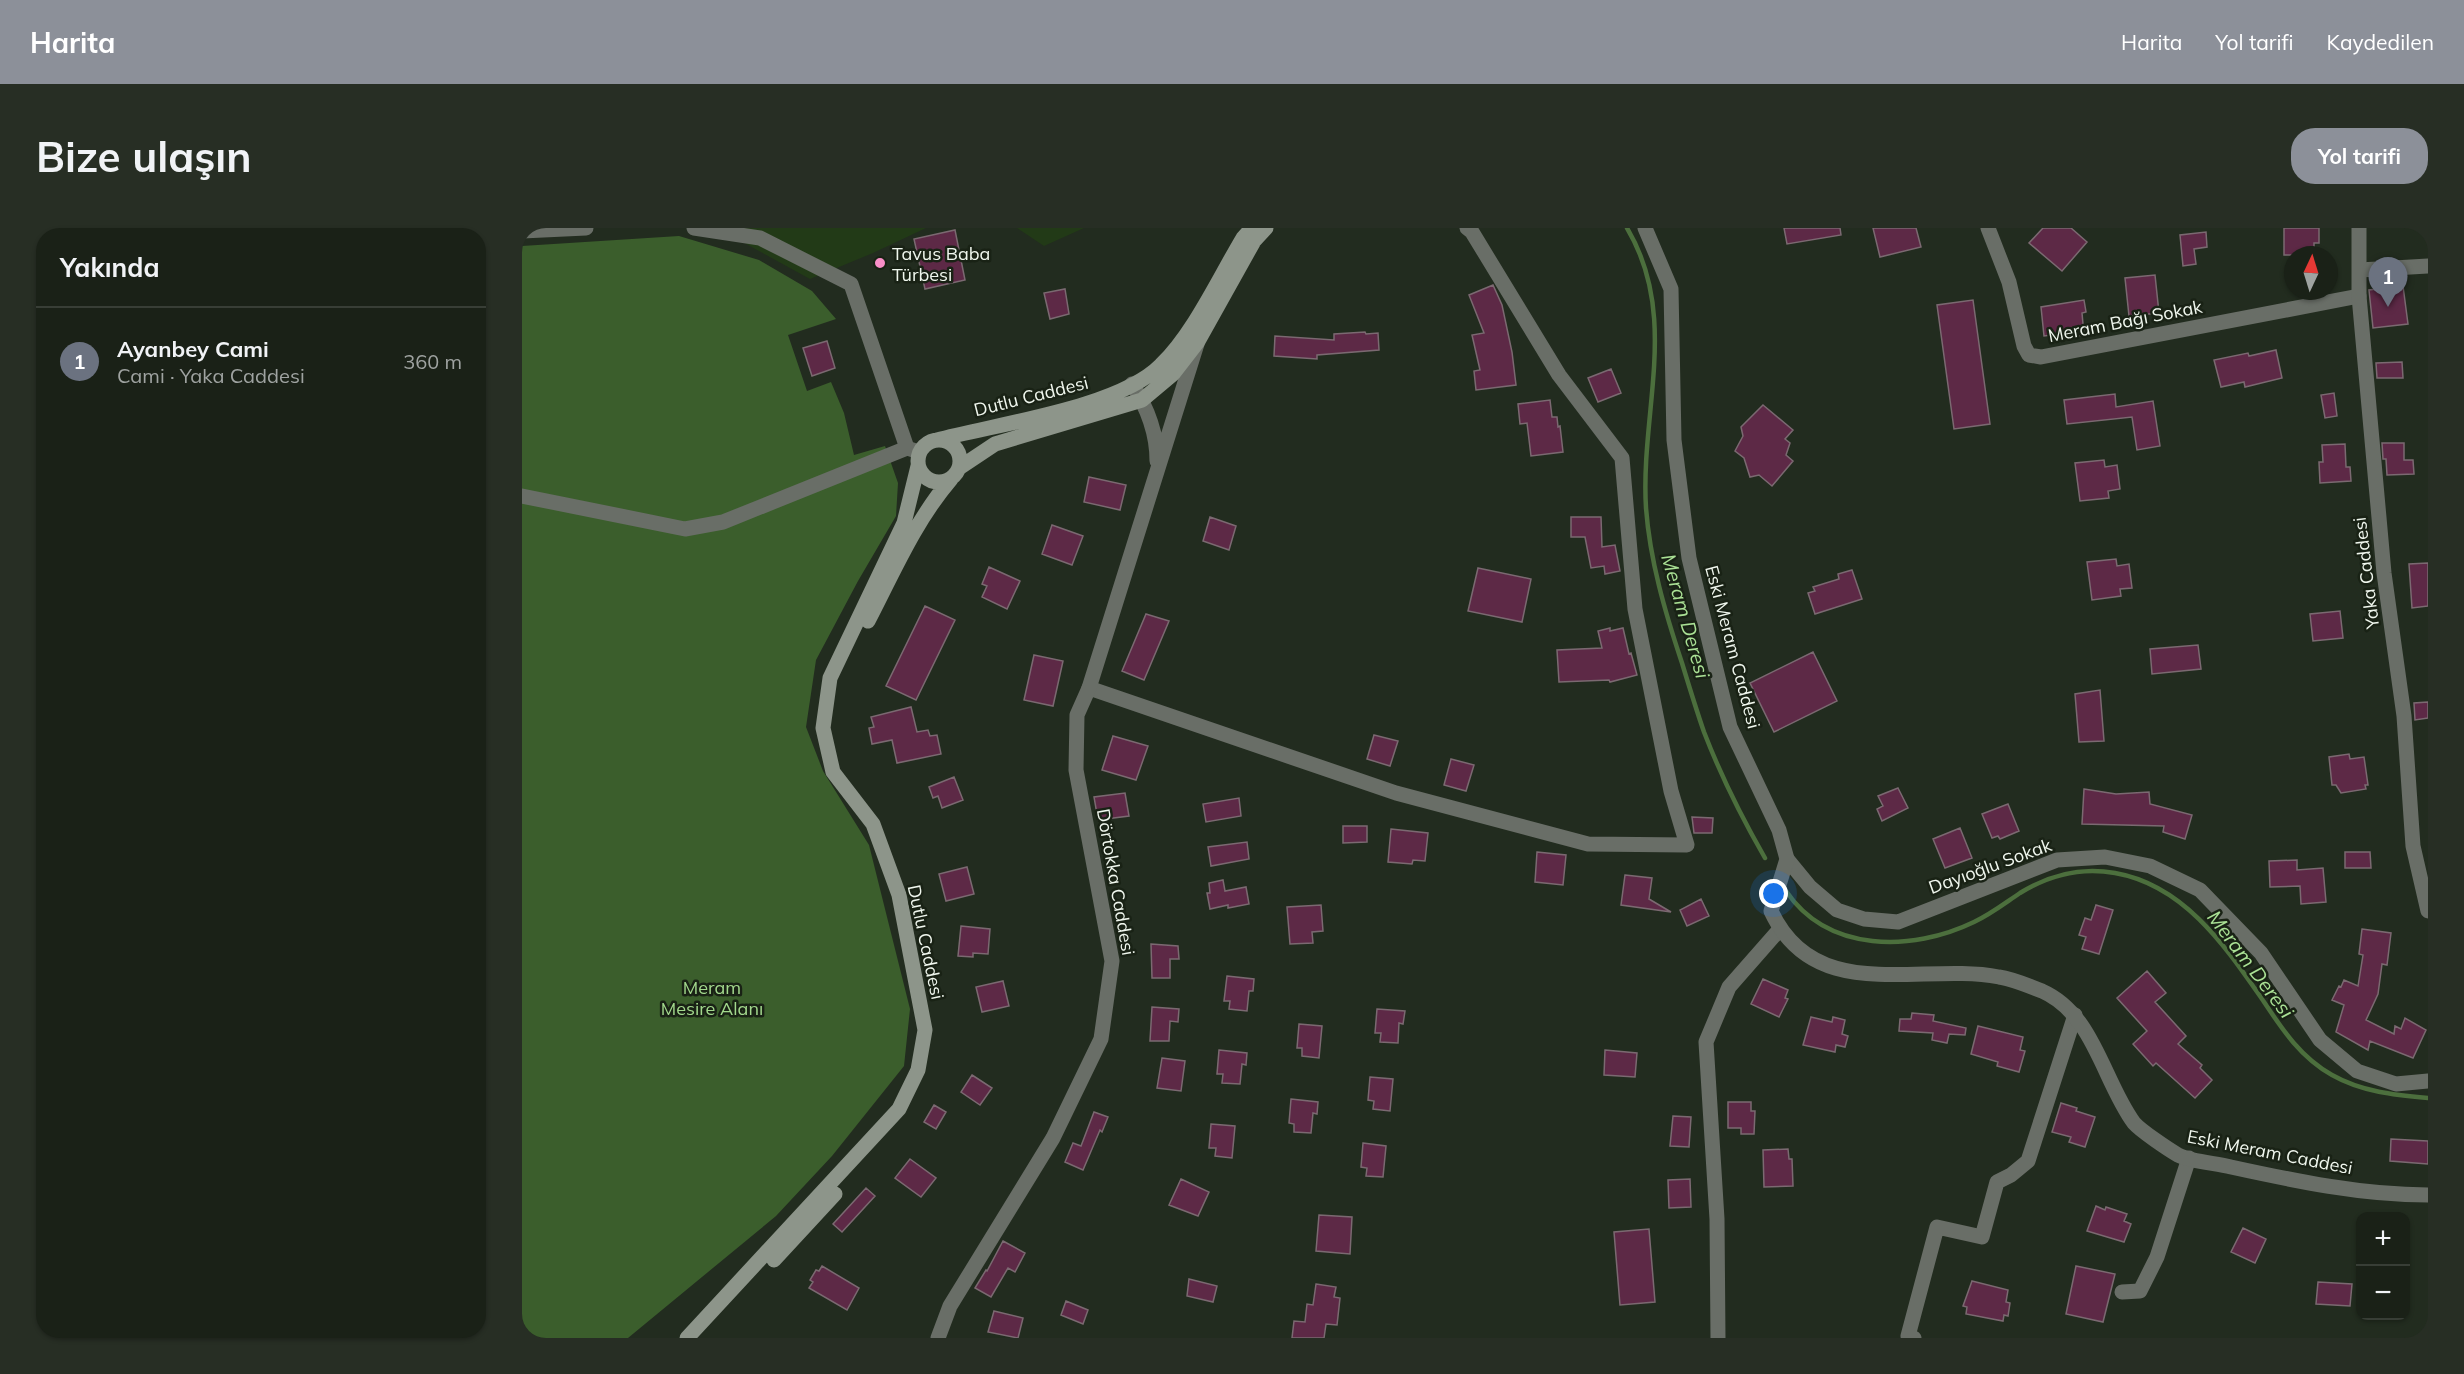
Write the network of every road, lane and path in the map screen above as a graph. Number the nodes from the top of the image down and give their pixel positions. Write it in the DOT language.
graph roads {
  1 [pos="586,228"];
  2 [pos="694,228"];
  3 [pos="1252,228"];
  4 [pos="1266,228"];
  5 [pos="1467,228"];
  6 [pos="1646,228"];
  7 [pos="1988,228"];
  8 [pos="2359,228"];
  9 [pos="522,231"];
  10 [pos="2428,266"];
  11 [pos="2360,270"];
  12 [pos="2359,296"];
  13 [pos="1197,343"];
  14 [pos="1132,384"];
  15 [pos="1142,400"];
  16 [pos="937,440"];
  17 [pos="915,455"];
  18 [pos="955,473"];
  19 [pos="1157,476"];
  20 [pos="522,496"];
  21 [pos="1089,688"];
  22 [pos="1786,859"];
  23 [pos="2428,911"];
  24 [pos="1780,929"];
  25 [pos="2075,1015"];
  26 [pos="2428,1081"];
  27 [pos="2189,1158"];
  28 [pos="2428,1195"];
  29 [pos="2122,1292"];
  30 [pos="687,1338"];
  31 [pos="699,1338"];
  32 [pos="938,1338"];
  33 [pos="1718,1338"];
  34 [pos="1914,1338"];
  1 -- 9 [label="street"];
  2 -- 17 [label="street"];
  3 -- 14 [label="main road, Dutlu Caddesi"];
  4 -- 13 [label="main road"];
  5 -- 21 [label="street"];
  6 -- 22 [label="street, Eski Meram Caddesi"];
  7 -- 12 [label="street, Meram Bağı Sokak"];
  8 -- 11 [label="street, Yaka Caddesi"];
  10 -- 11 [label="street"];
  11 -- 12 [label="street, Yaka Caddesi"];
  12 -- 23 [label="street, Yaka Caddesi"];
  13 -- 15 [label="main road"];
  13 -- 19 [label="street, Dörtokka Caddesi"];
  14 -- 15 [label="street, Dörtokka Caddesi"];
  14 -- 16 [label="main road, Dutlu Caddesi"];
  15 -- 18 [label="main road, Dutlu Caddesi"];
  15 -- 19 [label="street, Dörtokka Caddesi"];
  16 -- 17 [label="main road"];
  16 -- 18 [label="main road"];
  17 -- 18 [label="main road"];
  17 -- 20 [label="street"];
  17 -- 30 [label="main road, Dutlu Caddesi"];
  18 -- 31 [label="main road, Dutlu Caddesi"];
  19 -- 21 [label="street, Dörtokka Caddesi"];
  21 -- 32 [label="street, Dörtokka Caddesi"];
  22 -- 24 [label="street, Eski Meram Caddesi"];
  22 -- 26 [label="street, Dayıoğlu Sokak"];
  24 -- 25 [label="street, Eski Meram Caddesi"];
  24 -- 33 [label="street"];
  25 -- 27 [label="street, Eski Meram Caddesi"];
  25 -- 34 [label="street"];
  27 -- 28 [label="street, Eski Meram Caddesi"];
  27 -- 29 [label="street"];
}
